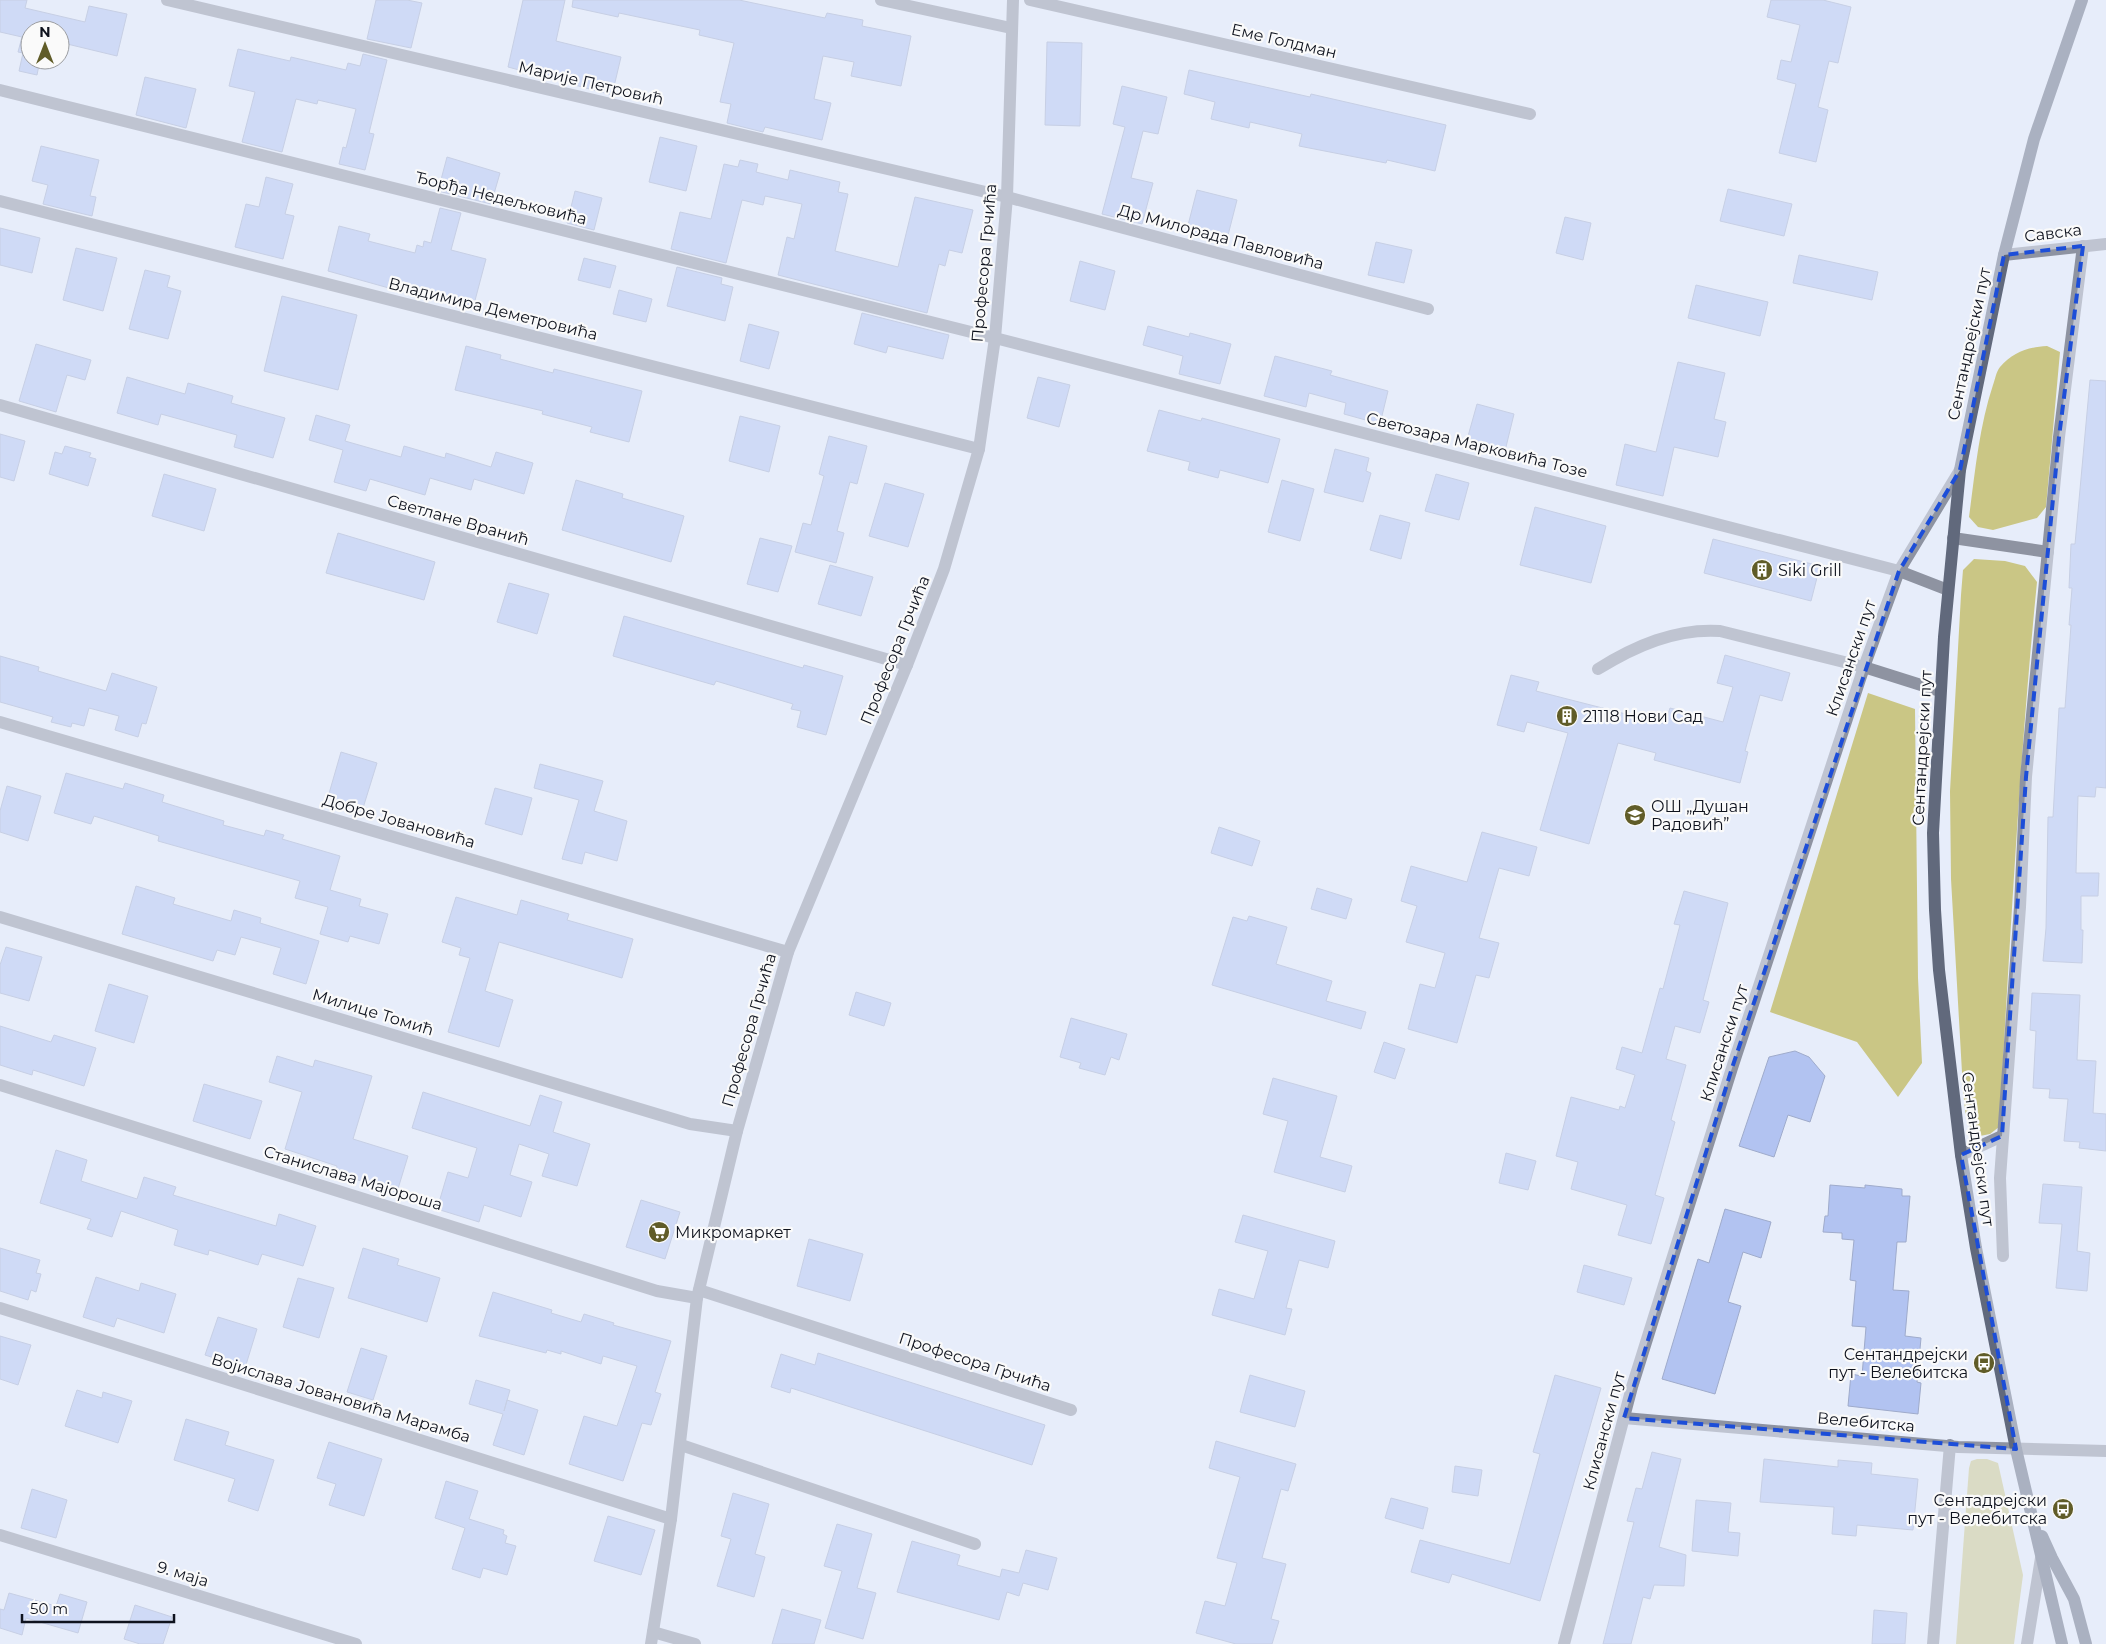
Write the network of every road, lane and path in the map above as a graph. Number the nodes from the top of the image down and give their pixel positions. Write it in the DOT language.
graph roads {
  1 [pos="167,0"];
  2 [pos="881,0"];
  3 [pos="1013,0"];
  4 [pos="1030,0"];
  5 [pos="2082,0"];
  6 [pos="1011,28"];
  7 [pos="0,90"];
  8 [pos="1530,114"];
  9 [pos="1006,197"];
  10 [pos="0,201"];
  11 [pos="2106,244"];
  12 [pos="2083,246"];
  13 [pos="2004,256"];
  14 [pos="1428,309"];
  15 [pos="995,338"];
  16 [pos="0,405"];
  17 [pos="979,449"];
  18 [pos="1960,470"];
  19 [pos="1953,538"];
  20 [pos="2048,552"];
  21 [pos="1899,571"];
  22 [pos="1948,590"];
  23 [pos="908,665"];
  24 [pos="1864,668"];
  25 [pos="1598,669"];
  26 [pos="1940,692"];
  27 [pos="0,722"];
  28 [pos="0,917"];
  29 [pos="788,952"];
  30 [pos="0,1084"];
  31 [pos="737,1131"];
  32 [pos="2002,1136"];
  33 [pos="1961,1155"];
  34 [pos="2003,1256"];
  35 [pos="698,1294"];
  36 [pos="0,1308"];
  37 [pos="1070,1410"];
  38 [pos="1624,1418"];
  39 [pos="681,1445"];
  40 [pos="1950,1445"];
  41 [pos="2016,1449"];
  42 [pos="2106,1451"];
  43 [pos="2029,1506"];
  44 [pos="671,1519"];
  45 [pos="0,1535"];
  46 [pos="975,1544"];
  47 [pos="2041,1558"];
  48 [pos="2028,1630"];
  49 [pos="652,1638"];
  50 [pos="356,1644"];
  51 [pos="695,1644"];
  52 [pos="1564,1644"];
  53 [pos="1933,1644"];
  54 [pos="2027,1644"];
  55 [pos="2032,1644"];
  56 [pos="2062,1644"];
  57 [pos="2086,1644"];
  1 -- 9 [label="street, Марије Петровић"];
  2 -- 6 [label="street"];
  3 -- 6 [label="street, Професора Грчића"];
  4 -- 8 [label="street, Еме Голдман"];
  5 -- 13 [label="main road, Сентандрејски пут"];
  6 -- 9 [label="street, Професора Грчића"];
  7 -- 15 [label="street, Ђорђа Недељковића"];
  9 -- 14 [label="street, Др Милорада Павловића"];
  9 -- 15 [label="street, Професора Грчића"];
  10 -- 17 [label="street, Владимира Деметровића"];
  11 -- 12 [label="street, Савска"];
  12 -- 13 [label="street, Савска"];
  12 -- 20 [label="street"];
  13 -- 18 [label="main road, Сентандрејски пут"];
  15 -- 17 [label="street, Професора Грчића"];
  15 -- 21 [label="street, Светозара Марковића Тозе"];
  16 -- 23 [label="street, Светлане Вранић"];
  17 -- 23 [label="street, Професора Грчића"];
  18 -- 19 [label="main road, Сентандрејски пут"];
  18 -- 21 [label="street, Клисански пут"];
  19 -- 20 [label="street"];
  19 -- 22 [label="main road, Сентандрејски пут"];
  20 -- 32 [label="street"];
  21 -- 22 [label="street, Светозара Марковића Тозе"];
  21 -- 24 [label="street, Клисански пут"];
  22 -- 26 [label="main road, Сентандрејски пут"];
  23 -- 29 [label="street, Професора Грчића"];
  24 -- 25 [label="street"];
  24 -- 26 [label="street"];
  24 -- 38 [label="street, Клисански пут"];
  26 -- 33 [label="main road, Сентандрејски пут"];
  27 -- 29 [label="street, Добре Јовановића"];
  28 -- 31 [label="street, Милице Томић"];
  29 -- 31 [label="street, Професора Грчића"];
  30 -- 35 [label="street, Станислава Мајороша"];
  31 -- 35 [label="street, Професора Грчића"];
  32 -- 33 [label="street"];
  32 -- 34 [label="street"];
  33 -- 41 [label="main road, Сентандрејски пут"];
  35 -- 37 [label="street, Професора Грчића"];
  35 -- 39 [label="street, Професора Грчића"];
  36 -- 44 [label="street, Војислава Јовановића Марамба"];
  38 -- 40 [label="street, Велебитска"];
  38 -- 52 [label="street, Клисански пут"];
  39 -- 44 [label="street, Професора Грчића"];
  39 -- 46 [label="street"];
  40 -- 41 [label="street, Велебитска"];
  40 -- 53 [label="street"];
  41 -- 42 [label="street, Велебитска"];
  41 -- 43 [label="main road, Сентандрејски пут"];
  43 -- 47 [label="main road, Сентандрејски пут"];
  43 -- 57 [label="main road, Сентандрејски пут"];
  44 -- 49 [label="street, Професора Грчића"];
  45 -- 50 [label="street, 9. маја"];
  47 -- 48 [label="street"];
  47 -- 56 [label="main road, Сентандрејски пут"];
  48 -- 54 [label="street"];
  48 -- 55 [label="street"];
  49 -- 51 [label="street"];
}
